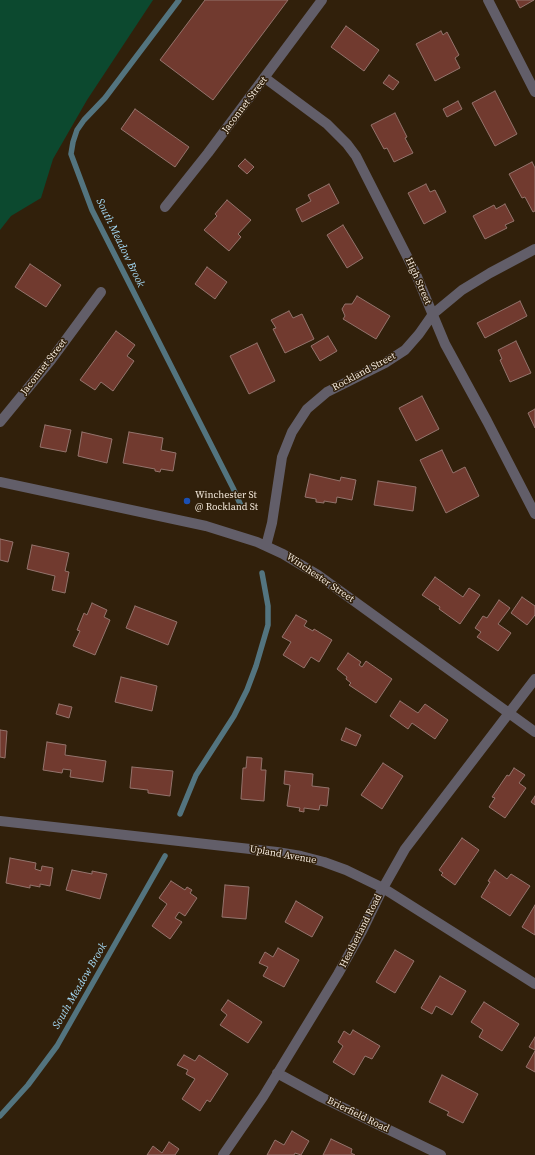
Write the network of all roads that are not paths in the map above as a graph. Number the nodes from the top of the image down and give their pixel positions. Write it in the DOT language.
graph roads {
  1 [pos="322,0"];
  2 [pos="488,0"];
  3 [pos="265,78"];
  4 [pos="535,92"];
  5 [pos="165,207"];
  6 [pos="535,249"];
  7 [pos="101,292"];
  8 [pos="433,314"];
  9 [pos="0,422"];
  10 [pos="0,482"];
  11 [pos="535,514"];
  12 [pos="266,546"];
  13 [pos="535,679"];
  14 [pos="508,713"];
  15 [pos="535,732"];
  16 [pos="0,821"];
  17 [pos="383,888"];
  18 [pos="535,984"];
  19 [pos="277,1074"];
  20 [pos="223,1155"];
  21 [pos="441,1155"];
  1 -- 3 [label="street, Jaconnet Street"];
  2 -- 4 [label="street"];
  3 -- 5 [label="street, Jaconnet Street"];
  3 -- 8 [label="street, High Street"];
  6 -- 8 [label="street, Rockland Street"];
  7 -- 9 [label="street, Jaconnet Street"];
  8 -- 11 [label="street, High Street"];
  8 -- 12 [label="street, Rockland Street"];
  10 -- 12 [label="street, Winchester Street"];
  12 -- 14 [label="street, Winchester Street"];
  13 -- 14 [label="street, Heatherland Road"];
  14 -- 15 [label="street, Winchester Street"];
  14 -- 17 [label="street, Heatherland Road"];
  16 -- 17 [label="street, Upland Avenue"];
  17 -- 18 [label="street, Upland Avenue"];
  17 -- 19 [label="street, Heatherland Road"];
  19 -- 20 [label="street, Heatherland Road"];
  19 -- 21 [label="street, Brierfield Road"];
}
